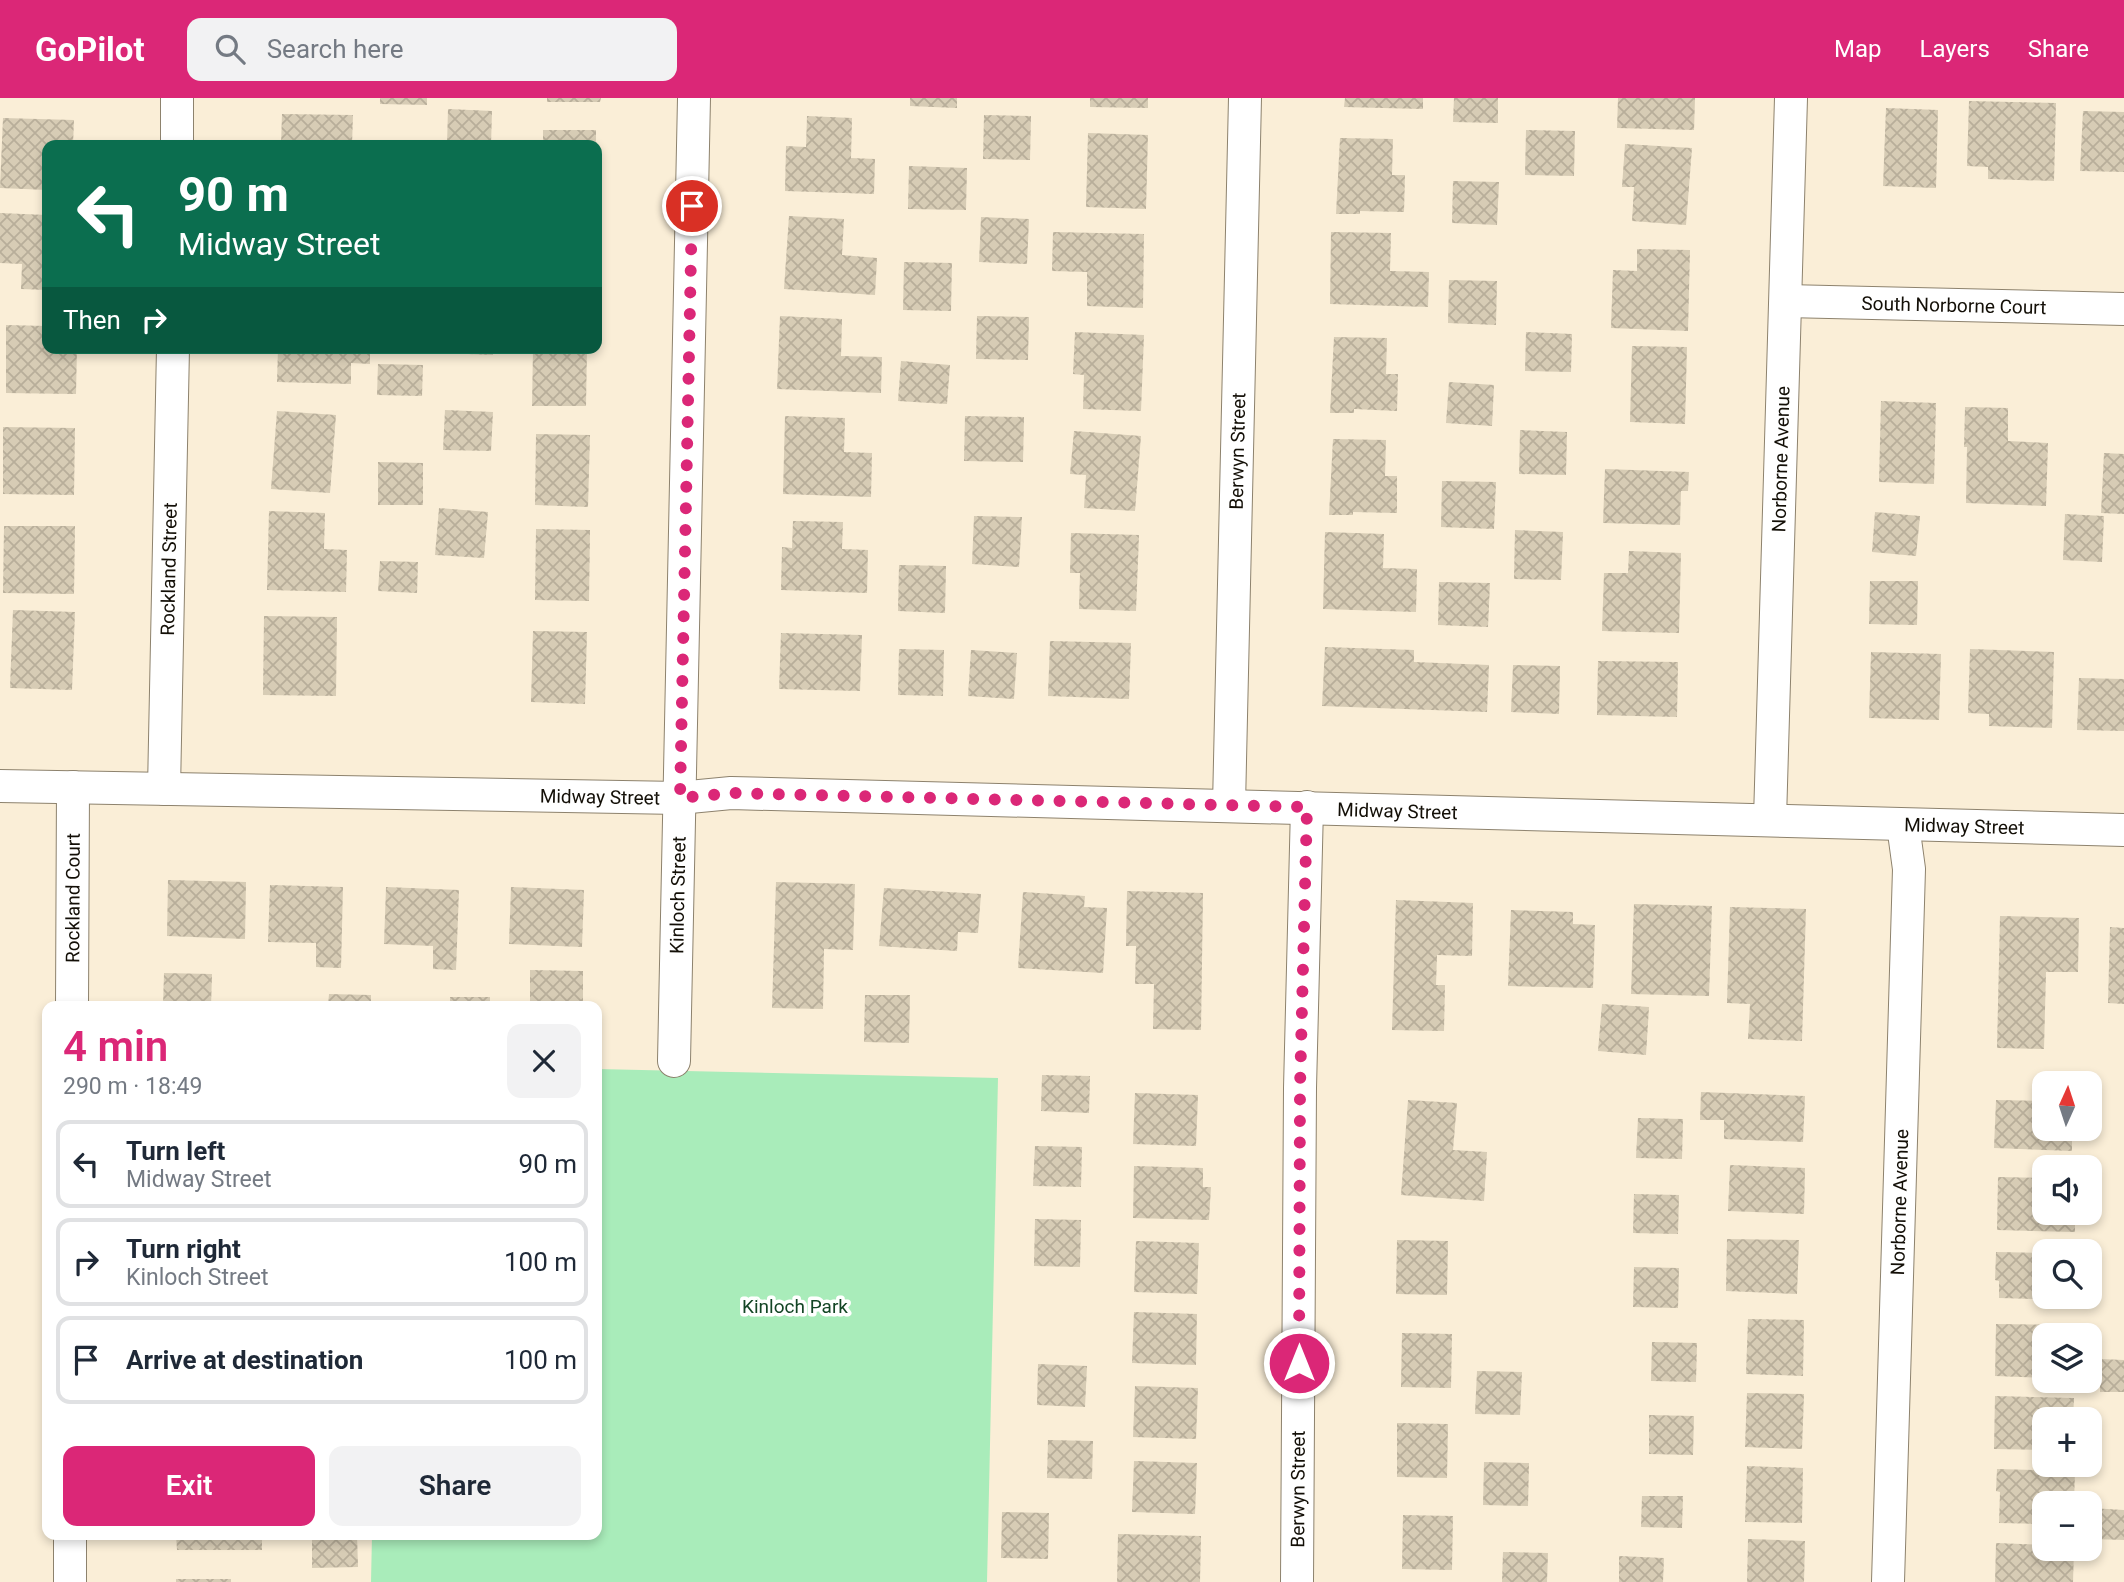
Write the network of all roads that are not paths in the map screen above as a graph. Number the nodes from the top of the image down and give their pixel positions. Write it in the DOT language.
graph roads {
  1 [pos="177,98"];
  2 [pos="694,98"];
  3 [pos="1244,98"];
  4 [pos="1791,98"];
  5 [pos="177,140"];
  6 [pos="1786,301"];
  7 [pos="2124,309"];
  8 [pos="173,354"];
  9 [pos="0,786"];
  10 [pos="73,787"];
  11 [pos="164,789"];
  12 [pos="680,798"];
  13 [pos="1228,805"];
  14 [pos="1307,807"];
  15 [pos="1770,819"];
  16 [pos="1903,825"];
  17 [pos="2124,830"];
  18 [pos="72,1001"];
  19 [pos="674,1061"];
  20 [pos="70,1540"];
  21 [pos="70,1582"];
  22 [pos="1297,1582"];
  23 [pos="1888,1582"];
  1 -- 5 [label="street"];
  2 -- 12 [label="street, Kinloch Street"];
  3 -- 13 [label="street, Berwyn Street"];
  4 -- 6 [label="street, Norborne Avenue"];
  6 -- 7 [label="street, South Norborne Court"];
  6 -- 15 [label="street, Norborne Avenue"];
  8 -- 11 [label="street, Rockland Street"];
  9 -- 10 [label="street, Midway Street"];
  10 -- 11 [label="street, Midway Street"];
  10 -- 18 [label="street, Rockland Court"];
  11 -- 12 [label="street, Midway Street"];
  12 -- 13 [label="street, Midway Street"];
  12 -- 19 [label="street, Kinloch Street"];
  13 -- 14 [label="street, Midway Street"];
  14 -- 15 [label="street, Midway Street"];
  14 -- 22 [label="street, Berwyn Street"];
  15 -- 16 [label="street, Midway Street"];
  16 -- 17 [label="street, Midway Street"];
  16 -- 23 [label="street, Norborne Avenue"];
  20 -- 21 [label="street"];
}
